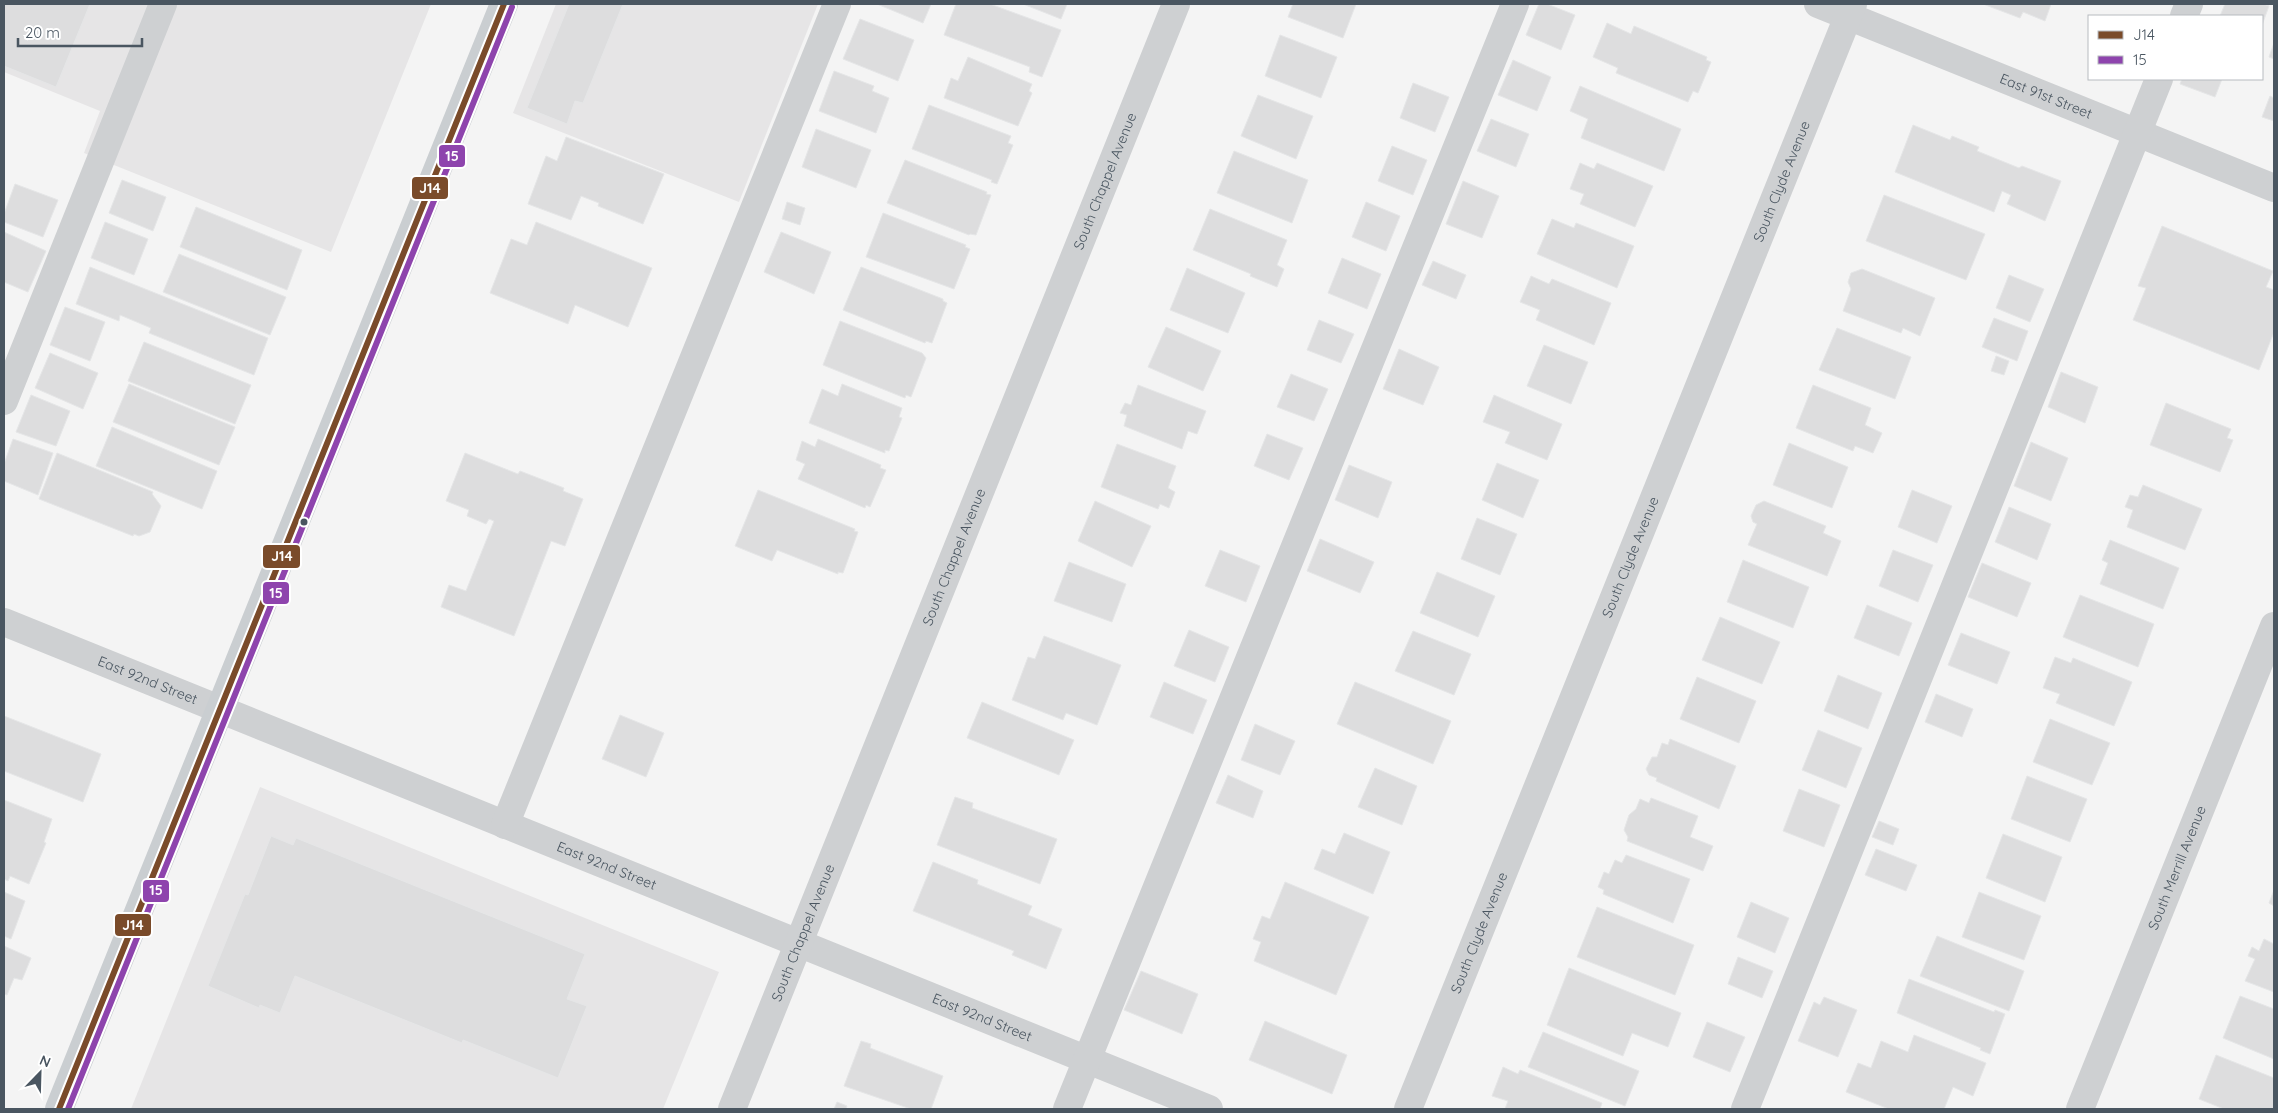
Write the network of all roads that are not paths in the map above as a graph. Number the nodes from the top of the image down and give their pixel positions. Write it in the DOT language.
graph roads {
  1 [pos="163,4"];
  2 [pos="504,4"];
  3 [pos="838,4"];
  4 [pos="1176,4"];
  5 [pos="1515,4"];
  6 [pos="1818,4"];
  7 [pos="1850,10"];
  8 [pos="2159,80"];
  9 [pos="2137,132"];
  10 [pos="2274,188"];
  11 [pos="4,401"];
  12 [pos="4,622"];
  13 [pos="2274,626"];
  14 [pos="220,710"];
  15 [pos="505,825"];
  16 [pos="798,943"];
  17 [pos="1087,1060"];
  18 [pos="59,1109"];
  19 [pos="732,1109"];
  20 [pos="1067,1109"];
  21 [pos="1208,1109"];
  22 [pos="1408,1109"];
  23 [pos="1745,1109"];
  24 [pos="2080,1109"];
  1 -- 11 [label="street"];
  2 -- 14 [label="main road"];
  3 -- 15 [label="street"];
  4 -- 16 [label="street, South Chappel Avenue"];
  5 -- 17 [label="street"];
  6 -- 7 [label="street, East 91st Street"];
  7 -- 9 [label="street, East 91st Street"];
  7 -- 22 [label="street, South Clyde Avenue"];
  8 -- 9 [label="street"];
  9 -- 10 [label="street, East 91st Street"];
  9 -- 23 [label="street"];
  12 -- 14 [label="street, East 92nd Street"];
  13 -- 24 [label="street, South Merrill Avenue"];
  14 -- 15 [label="street, East 92nd Street"];
  14 -- 18 [label="main road"];
  15 -- 16 [label="street, East 92nd Street"];
  16 -- 17 [label="street, East 92nd Street"];
  16 -- 19 [label="street, South Chappel Avenue"];
  17 -- 20 [label="street"];
  17 -- 21 [label="street, East 92nd Street"];
}
